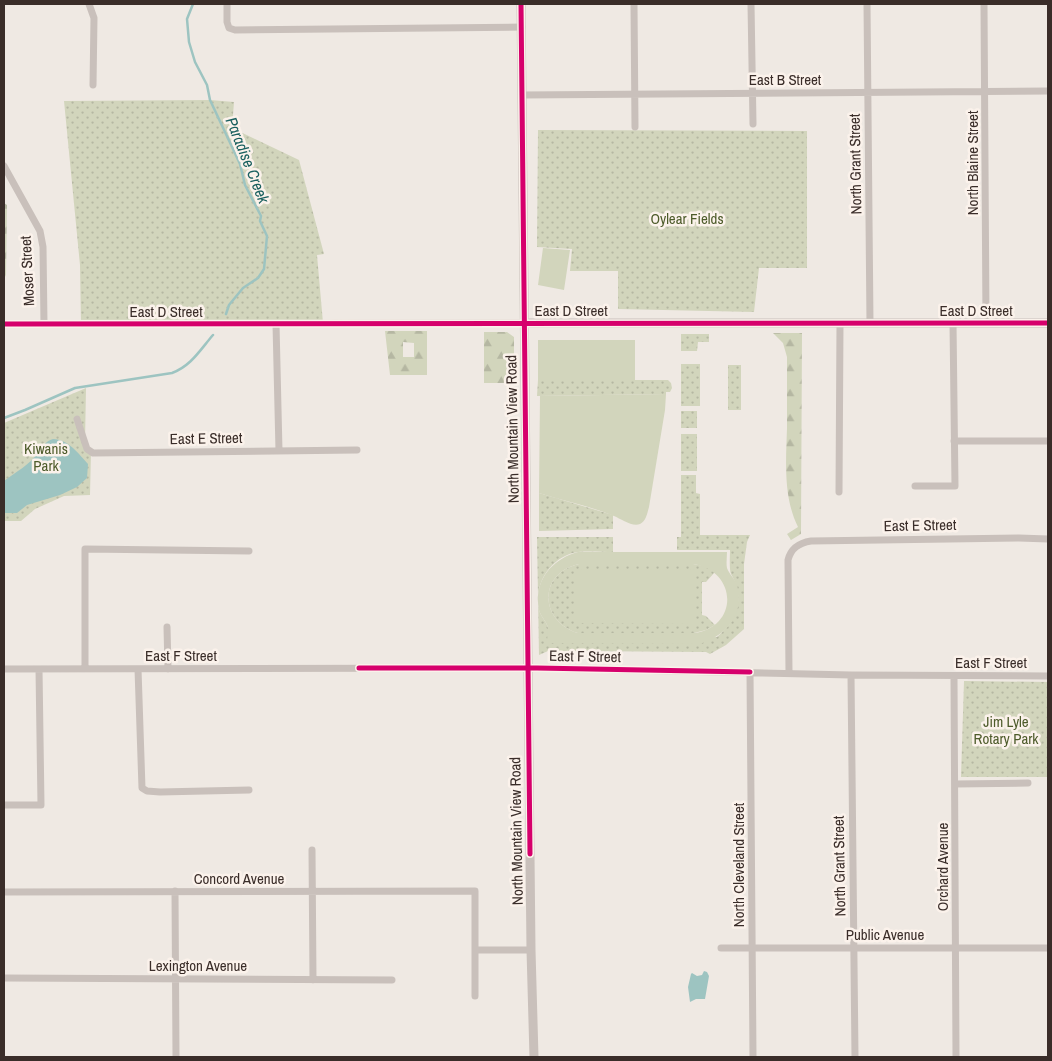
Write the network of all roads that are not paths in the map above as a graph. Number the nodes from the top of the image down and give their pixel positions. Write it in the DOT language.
graph roads {
  1 [pos="88,4"];
  2 [pos="227,4"];
  3 [pos="521,4"];
  4 [pos="634,4"];
  5 [pos="751,4"];
  6 [pos="867,4"];
  7 [pos="984,4"];
  8 [pos="522,27"];
  9 [pos="93,85"];
  10 [pos="1048,91"];
  11 [pos="986,92"];
  12 [pos="752,93"];
  13 [pos="868,93"];
  14 [pos="522,94"];
  15 [pos="634,94"];
  16 [pos="752,124"];
  17 [pos="635,127"];
  18 [pos="4,166"];
  19 [pos="986,322"];
  20 [pos="524,323"];
  21 [pos="840,323"];
  22 [pos="870,323"];
  23 [pos="954,323"];
  24 [pos="1048,323"];
  25 [pos="4,324"];
  26 [pos="44,324"];
  27 [pos="276,324"];
  28 [pos="77,419"];
  29 [pos="1048,441"];
  30 [pos="954,442"];
  31 [pos="357,450"];
  32 [pos="280,451"];
  33 [pos="915,486"];
  34 [pos="839,492"];
  35 [pos="1048,539"];
  36 [pos="249,551"];
  37 [pos="167,627"];
  38 [pos="528,668"];
  39 [pos="4,669"];
  40 [pos="39,669"];
  41 [pos="85,669"];
  42 [pos="138,669"];
  43 [pos="168,669"];
  44 [pos="750,672"];
  45 [pos="789,673"];
  46 [pos="851,675"];
  47 [pos="954,676"];
  48 [pos="1048,676"];
  49 [pos="1028,783"];
  50 [pos="955,784"];
  51 [pos="249,790"];
  52 [pos="4,806"];
  53 [pos="312,850"];
  54 [pos="176,891"];
  55 [pos="4,892"];
  56 [pos="312,892"];
  57 [pos="721,948"];
  58 [pos="752,948"];
  59 [pos="854,948"];
  60 [pos="956,948"];
  61 [pos="1048,948"];
  62 [pos="475,950"];
  63 [pos="531,950"];
  64 [pos="4,978"];
  65 [pos="177,979"];
  66 [pos="313,980"];
  67 [pos="392,980"];
  68 [pos="475,996"];
  69 [pos="176,1057"];
  70 [pos="534,1057"];
  71 [pos="753,1057"];
  72 [pos="855,1057"];
  73 [pos="956,1057"];
  1 -- 9 [label="street"];
  2 -- 8 [label="street"];
  3 -- 8 [label="street, North Mountain View Road"];
  4 -- 15 [label="street"];
  5 -- 12 [label="street"];
  6 -- 13 [label="street, North Grant Street"];
  7 -- 11 [label="street, North Blaine Street"];
  8 -- 14 [label="street, North Mountain View Road"];
  10 -- 11 [label="street, East B Street"];
  11 -- 13 [label="street, East B Street"];
  11 -- 19 [label="street, North Blaine Street"];
  12 -- 13 [label="street, East B Street"];
  12 -- 15 [label="street, East B Street"];
  12 -- 16 [label="street"];
  13 -- 22 [label="street, North Grant Street"];
  14 -- 15 [label="street, East B Street"];
  14 -- 20 [label="street, North Mountain View Road"];
  15 -- 17 [label="street"];
  18 -- 26 [label="street, Moser Street"];
  19 -- 23 [label="street, East D Street"];
  19 -- 24 [label="street, East D Street"];
  20 -- 21 [label="street, East D Street"];
  20 -- 27 [label="street, East D Street"];
  20 -- 38 [label="street, North Mountain View Road"];
  21 -- 22 [label="street, East D Street"];
  21 -- 34 [label="street"];
  22 -- 23 [label="street, East D Street"];
  23 -- 30 [label="street"];
  25 -- 26 [label="street, East D Street"];
  26 -- 27 [label="street, East D Street"];
  27 -- 32 [label="street"];
  28 -- 32 [label="street, East E Street"];
  29 -- 30 [label="street"];
  30 -- 33 [label="street"];
  31 -- 32 [label="street, East E Street"];
  35 -- 45 [label="street, East E Street"];
  36 -- 41 [label="street"];
  37 -- 43 [label="street"];
  38 -- 43 [label="street, East F Street"];
  38 -- 44 [label="street, East F Street"];
  38 -- 63 [label="street, North Mountain View Road"];
  39 -- 40 [label="street, East F Street"];
  40 -- 41 [label="street, East F Street"];
  40 -- 52 [label="street"];
  41 -- 42 [label="street, East F Street"];
  42 -- 43 [label="street, East F Street"];
  42 -- 51 [label="street"];
  44 -- 45 [label="street, East F Street"];
  44 -- 58 [label="street, North Cleveland Street"];
  45 -- 46 [label="street, East F Street"];
  46 -- 47 [label="street, East F Street"];
  46 -- 59 [label="street, North Grant Street"];
  47 -- 48 [label="street, East F Street"];
  47 -- 50 [label="street, Orchard Avenue"];
  49 -- 50 [label="street"];
  50 -- 60 [label="street, Orchard Avenue"];
  53 -- 56 [label="street"];
  54 -- 55 [label="street, Concord Avenue"];
  54 -- 56 [label="street, Concord Avenue"];
  54 -- 65 [label="street"];
  56 -- 62 [label="street, Concord Avenue"];
  56 -- 66 [label="street"];
  57 -- 58 [label="street, Public Avenue"];
  58 -- 59 [label="street, Public Avenue"];
  58 -- 71 [label="street, North Cleveland Street"];
  59 -- 60 [label="street, Public Avenue"];
  59 -- 72 [label="street, North Grant Street"];
  60 -- 61 [label="street, Public Avenue"];
  60 -- 73 [label="street, Orchard Avenue"];
  62 -- 63 [label="street"];
  62 -- 68 [label="street"];
  63 -- 70 [label="street, North Mountain View Road"];
  64 -- 65 [label="street, Lexington Avenue"];
  65 -- 66 [label="street, Lexington Avenue"];
  65 -- 69 [label="street"];
  66 -- 67 [label="street, Lexington Avenue"];
}
